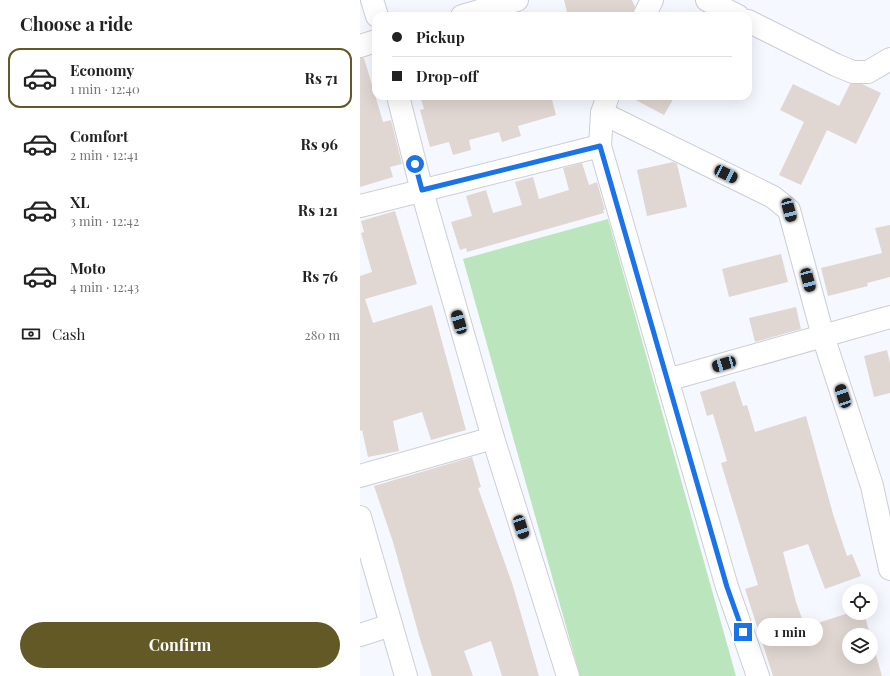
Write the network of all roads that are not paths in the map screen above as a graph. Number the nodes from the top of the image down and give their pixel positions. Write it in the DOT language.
graph roads {
  1 [pos="372,0"];
  2 [pos="517,0"];
  3 [pos="652,0"];
  4 [pos="707,0"];
  5 [pos="376,12"];
  6 [pos="476,12"];
  7 [pos="646,12"];
  8 [pos="730,12"];
  9 [pos="752,23"];
  10 [pos="372,42"];
  11 [pos="360,46"];
  12 [pos="890,59"];
  13 [pos="399,100"];
  14 [pos="605,105"];
  15 [pos="600,146"];
  16 [pos="422,190"];
  17 [pos="360,206"];
  18 [pos="890,317"];
  19 [pos="823,336"];
  20 [pos="667,380"];
  21 [pos="493,438"];
  22 [pos="360,476"];
  23 [pos="881,483"];
  24 [pos="360,517"];
  25 [pos="890,569"];
  26 [pos="391,625"];
  27 [pos="360,635"];
  28 [pos="406,676"];
  29 [pos="568,676"];
  30 [pos="758,676"];
  1 -- 5 [label="street"];
  2 -- 6 [label="street"];
  3 -- 7 [label="street"];
  4 -- 8 [label="street"];
  9 -- 12 [label="street"];
  10 -- 11 [label="street"];
  13 -- 16 [label="street"];
  14 -- 15 [label="street"];
  14 -- 19 [label="street"];
  15 -- 16 [label="street"];
  15 -- 20 [label="street"];
  16 -- 17 [label="street"];
  16 -- 21 [label="street"];
  18 -- 19 [label="street"];
  19 -- 20 [label="street"];
  19 -- 23 [label="street"];
  20 -- 30 [label="street"];
  21 -- 22 [label="street"];
  21 -- 29 [label="street"];
  23 -- 25 [label="street"];
  24 -- 26 [label="street"];
  26 -- 27 [label="street"];
  26 -- 28 [label="street"];
}
